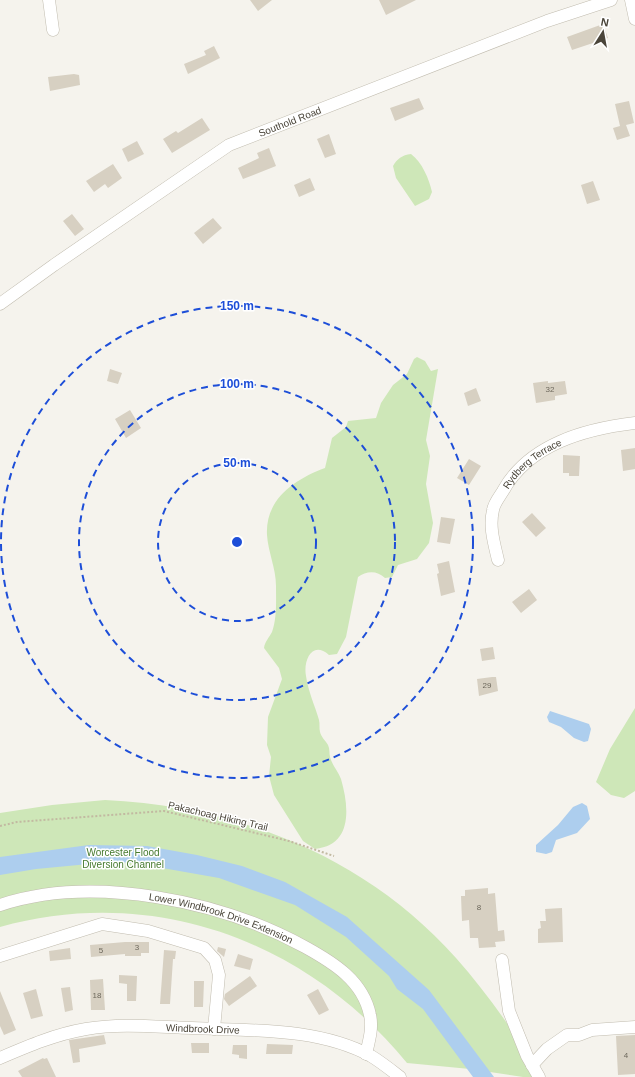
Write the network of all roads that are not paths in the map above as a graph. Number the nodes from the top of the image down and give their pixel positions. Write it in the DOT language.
graph roads {
  1 [pos="49,0"];
  2 [pos="611,0"];
  3 [pos="631,0"];
  4 [pos="635,19"];
  5 [pos="53,30"];
  6 [pos="0,304"];
  7 [pos="635,423"];
  8 [pos="498,560"];
  9 [pos="0,905"];
  10 [pos="0,956"];
  11 [pos="502,960"];
  12 [pos="635,1027"];
  13 [pos="214,1029"];
  14 [pos="366,1054"];
  15 [pos="0,1058"];
  16 [pos="532,1065"];
  17 [pos="400,1077"];
  18 [pos="539,1077"];
  1 -- 5 [label="street"];
  2 -- 6 [label="street, Southold Road"];
  3 -- 4 [label="street"];
  7 -- 8 [label="street, Rydberg Terrace"];
  9 -- 14 [label="street, Lower Windbrook Drive Extension"];
  10 -- 13 [label="street"];
  11 -- 16 [label="street"];
  12 -- 16 [label="street"];
  13 -- 14 [label="street, Windbrook Drive"];
  13 -- 15 [label="street, Windbrook Drive"];
  14 -- 17 [label="street, Windbrook Drive"];
  16 -- 18 [label="street"];
}
